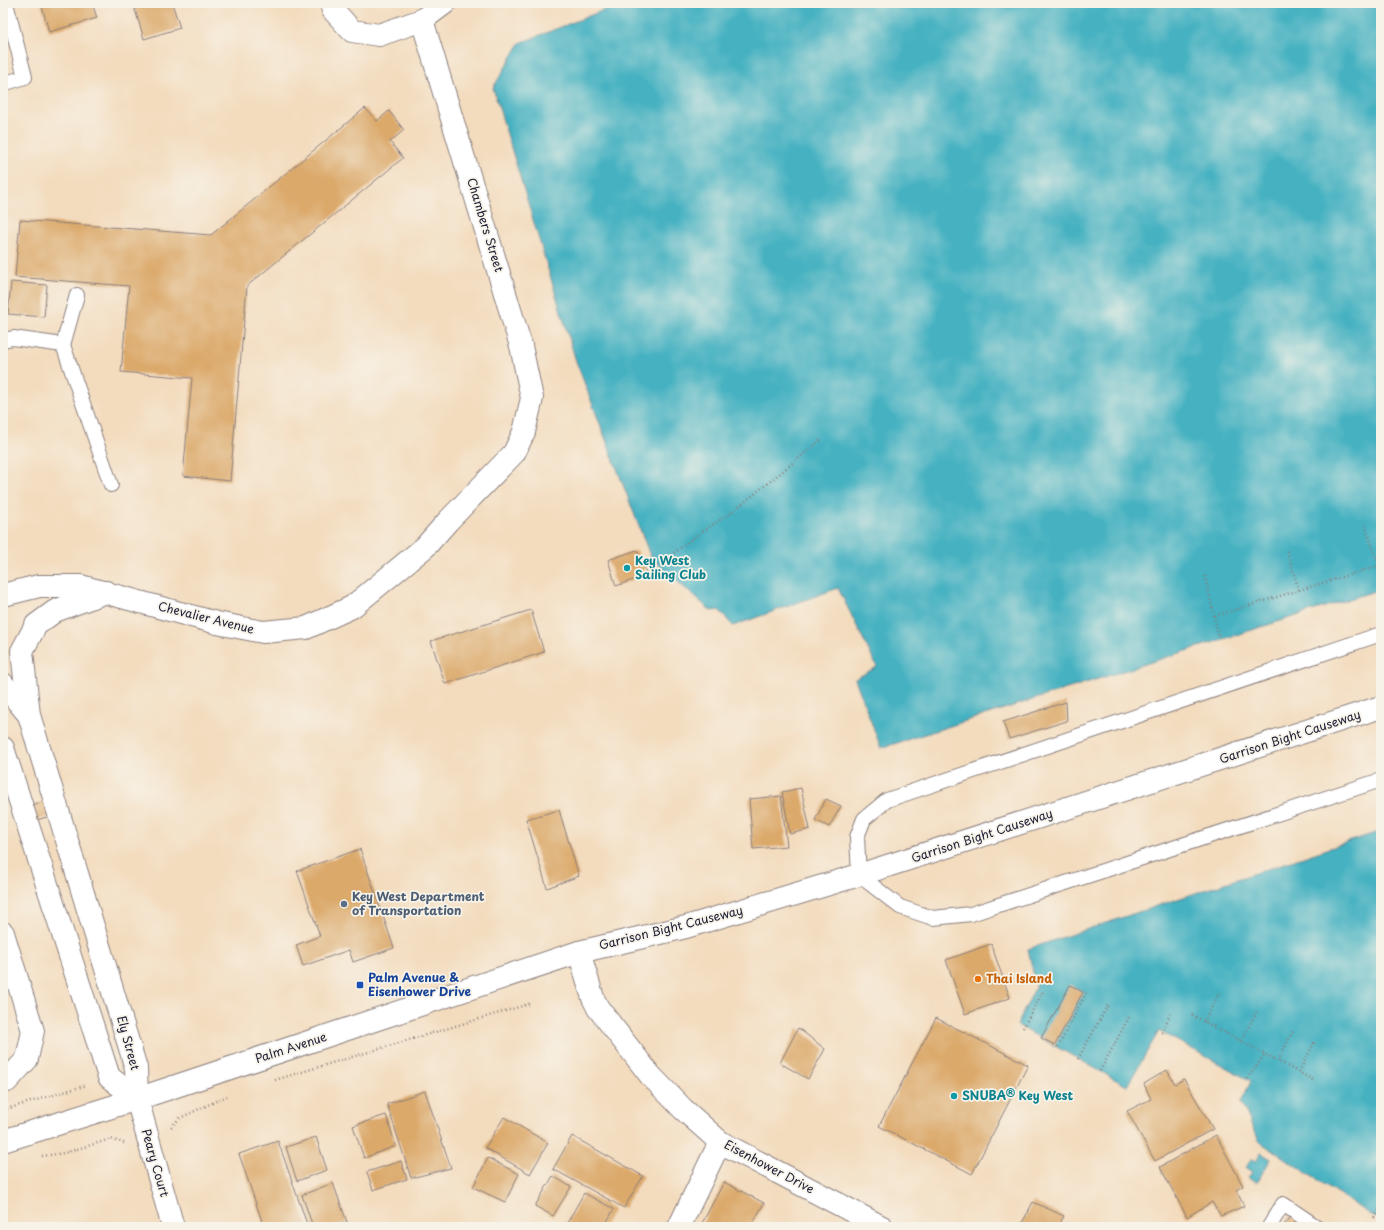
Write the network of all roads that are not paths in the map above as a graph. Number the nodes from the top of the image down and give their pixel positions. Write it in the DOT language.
graph roads {
  1 [pos="6,3"];
  2 [pos="331,3"];
  3 [pos="444,3"];
  4 [pos="422,20"];
  5 [pos="3,84"];
  6 [pos="77,295"];
  7 [pos="3,340"];
  8 [pos="63,345"];
  9 [pos="524,432"];
  10 [pos="111,485"];
  11 [pos="106,592"];
  12 [pos="3,595"];
  13 [pos="1381,634"];
  14 [pos="3,684"];
  15 [pos="1381,707"];
  16 [pos="29,716"];
  17 [pos="3,748"];
  18 [pos="1381,780"];
  19 [pos="69,846"];
  20 [pos="38,856"];
  21 [pos="859,876"];
  22 [pos="3,932"];
  23 [pos="579,952"];
  24 [pos="112,987"];
  25 [pos="83,996"];
  26 [pos="3,1082"];
  27 [pos="137,1099"];
  28 [pos="3,1141"];
  29 [pos="720,1142"];
  30 [pos="173,1227"];
  31 [pos="679,1227"];
  32 [pos="882,1227"];
  33 [pos="1269,1227"];
  34 [pos="1317,1227"];
  1 -- 5 [label="lane"];
  2 -- 4 [label="street"];
  3 -- 4 [label="street"];
  4 -- 9 [label="street, Chambers Street"];
  6 -- 8 [label="lane"];
  7 -- 8 [label="lane"];
  8 -- 10 [label="lane"];
  9 -- 11 [label="street, Chevalier Avenue"];
  11 -- 12 [label="street, Chevalier Avenue"];
  11 -- 16 [label="street, Ely Street"];
  13 -- 21 [label="lane"];
  14 -- 16 [label="street, Ely Street"];
  15 -- 21 [label="street, Garrison Bight Causeway"];
  16 -- 19 [label="street, Ely Street"];
  17 -- 20 [label="street, Ely Street"];
  18 -- 21 [label="lane"];
  19 -- 20 [label="street"];
  19 -- 24 [label="street, Ely Street"];
  20 -- 25 [label="street, Ely Street"];
  21 -- 23 [label="street, Garrison Bight Causeway"];
  22 -- 26 [label="street"];
  23 -- 27 [label="street, Palm Avenue"];
  23 -- 29 [label="street, Eisenhower Drive"];
  24 -- 25 [label="street"];
  24 -- 27 [label="street, Ely Street"];
  25 -- 27 [label="street, Ely Street"];
  27 -- 28 [label="street, Palm Avenue"];
  27 -- 30 [label="street, Peary Court"];
  29 -- 31 [label="street"];
  29 -- 32 [label="street, Eisenhower Drive"];
  33 -- 34 [label="lane"];
}
